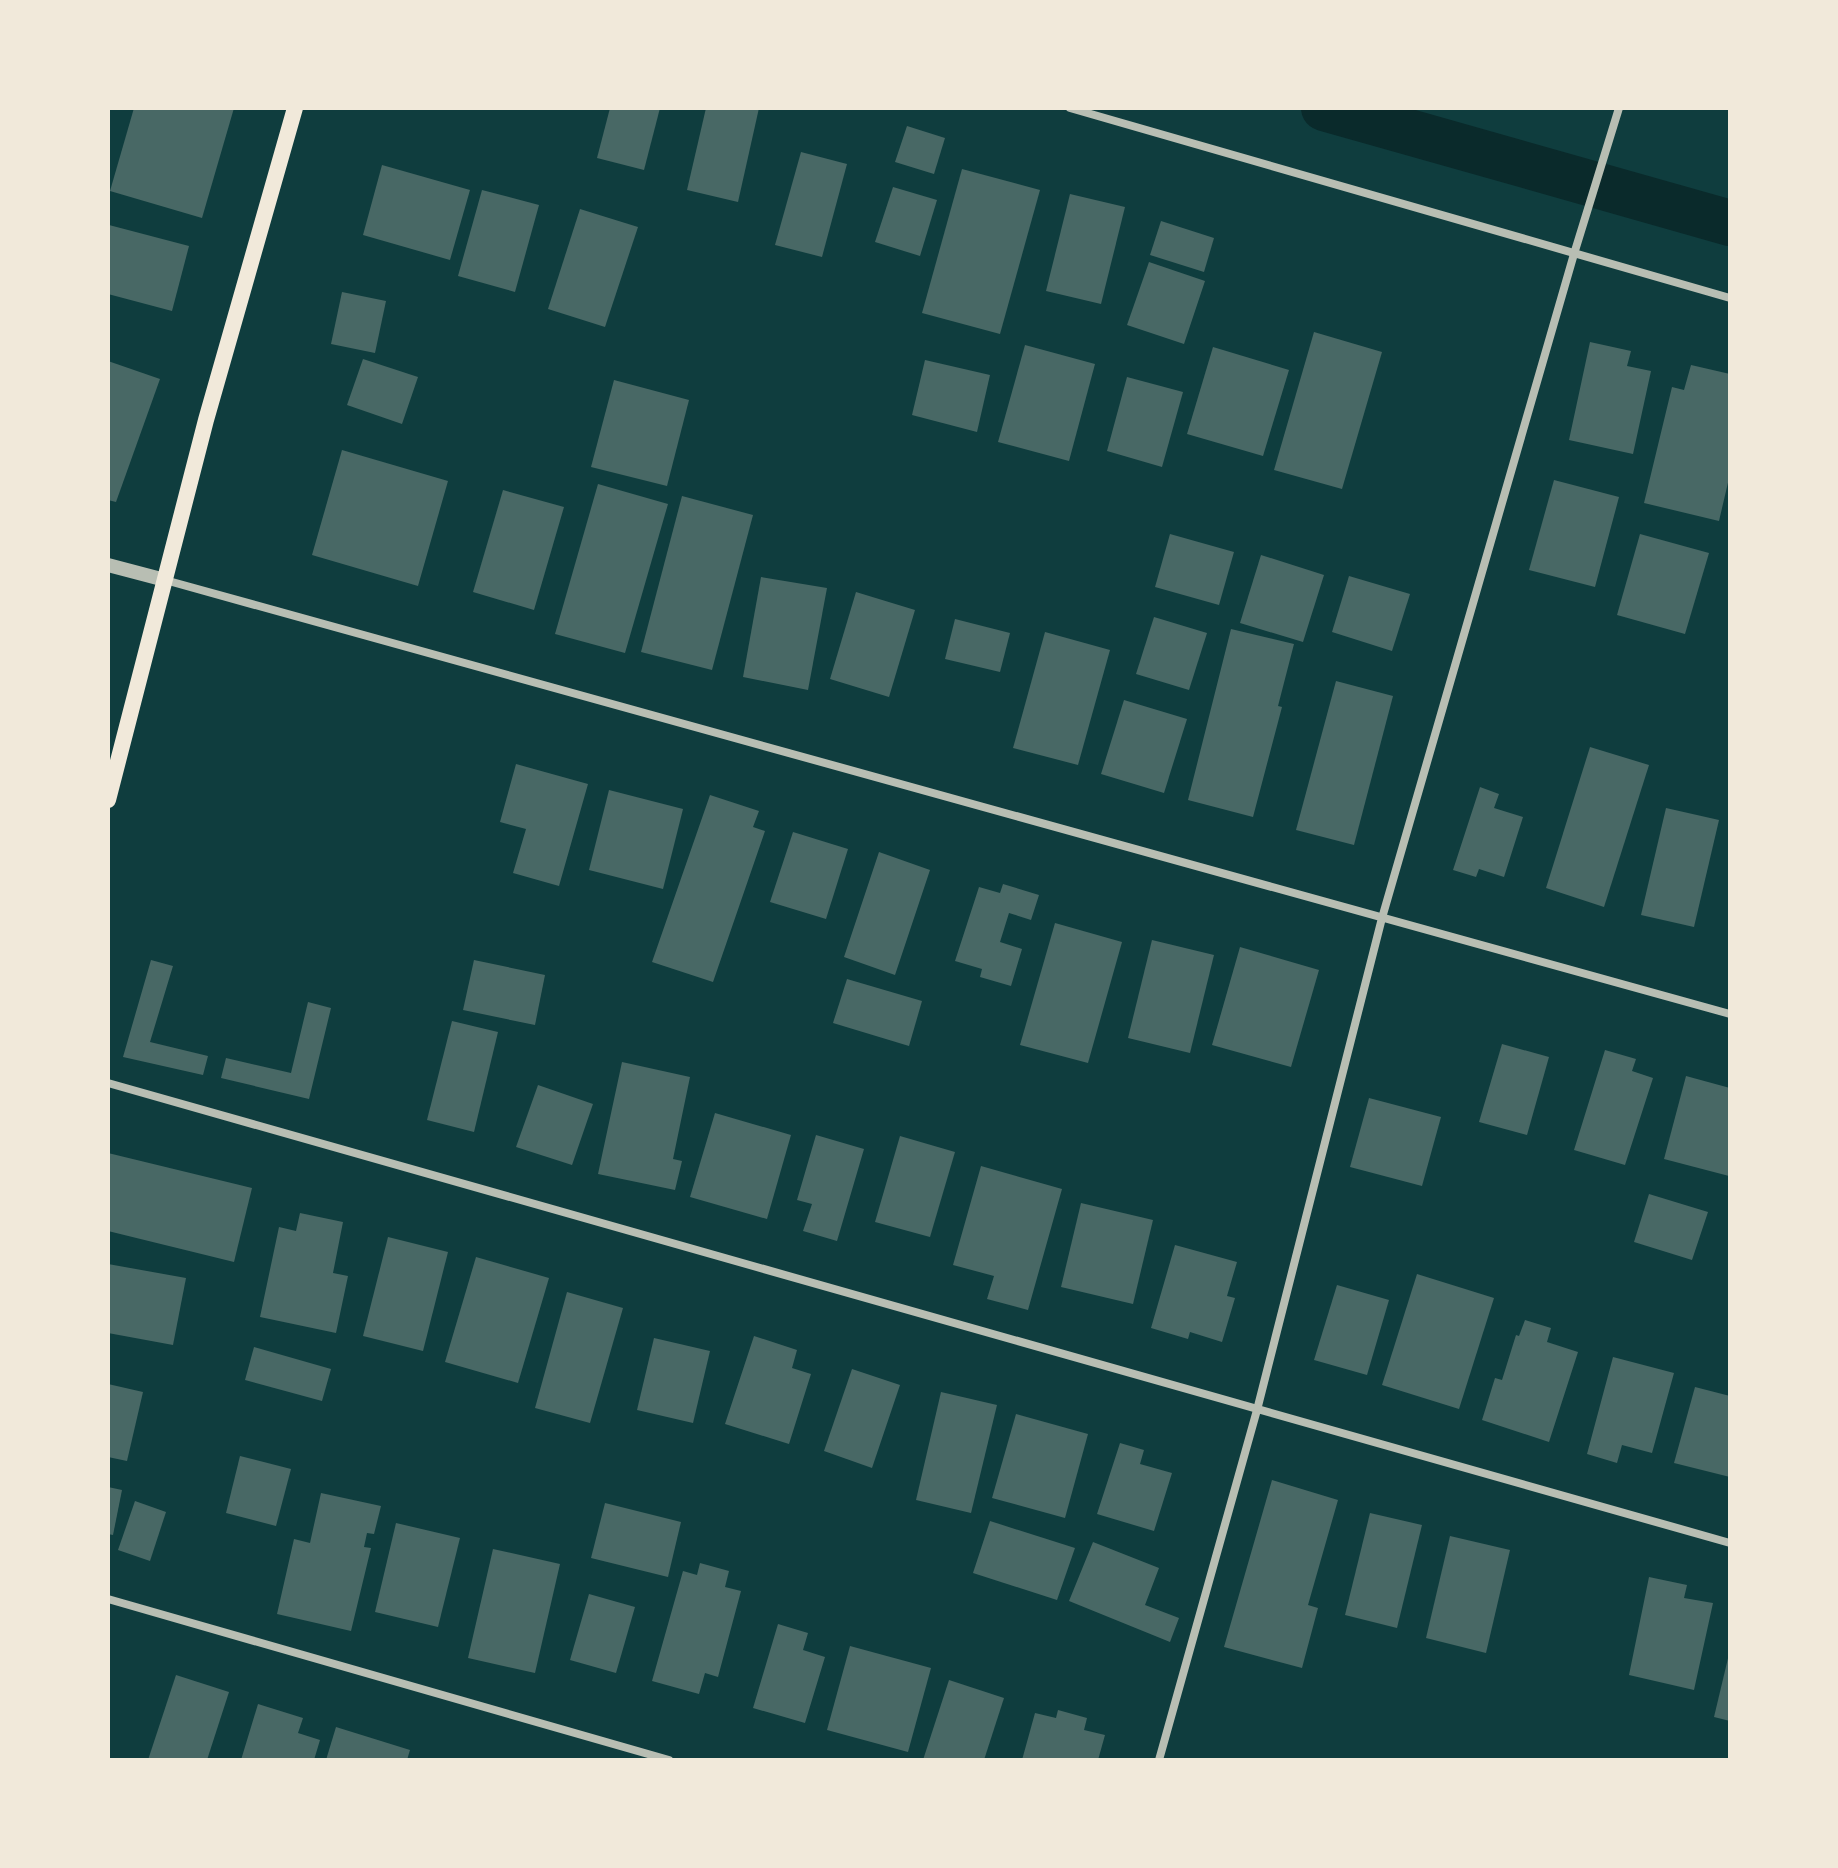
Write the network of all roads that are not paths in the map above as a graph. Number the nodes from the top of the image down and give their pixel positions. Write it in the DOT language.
graph roads {
  1 [pos="295,108"];
  2 [pos="1070,108"];
  3 [pos="1619,108"];
  4 [pos="1574,254"];
  5 [pos="1730,298"];
  6 [pos="108,565"];
  7 [pos="165,580"];
  8 [pos="108,800"];
  9 [pos="1382,918"];
  10 [pos="1730,1014"];
  11 [pos="108,1083"];
  12 [pos="1257,1410"];
  13 [pos="1730,1543"];
  14 [pos="108,1599"];
  15 [pos="669,1760"];
  16 [pos="1159,1760"];
  1 -- 7 [label="main road"];
  2 -- 4 [label="street"];
  3 -- 4 [label="street"];
  4 -- 5 [label="street"];
  4 -- 9 [label="street"];
  6 -- 7 [label="street"];
  7 -- 8 [label="main road"];
  7 -- 9 [label="street"];
  9 -- 10 [label="street"];
  9 -- 12 [label="street"];
  11 -- 12 [label="street"];
  12 -- 13 [label="street"];
  12 -- 16 [label="street"];
  14 -- 15 [label="street"];
}
